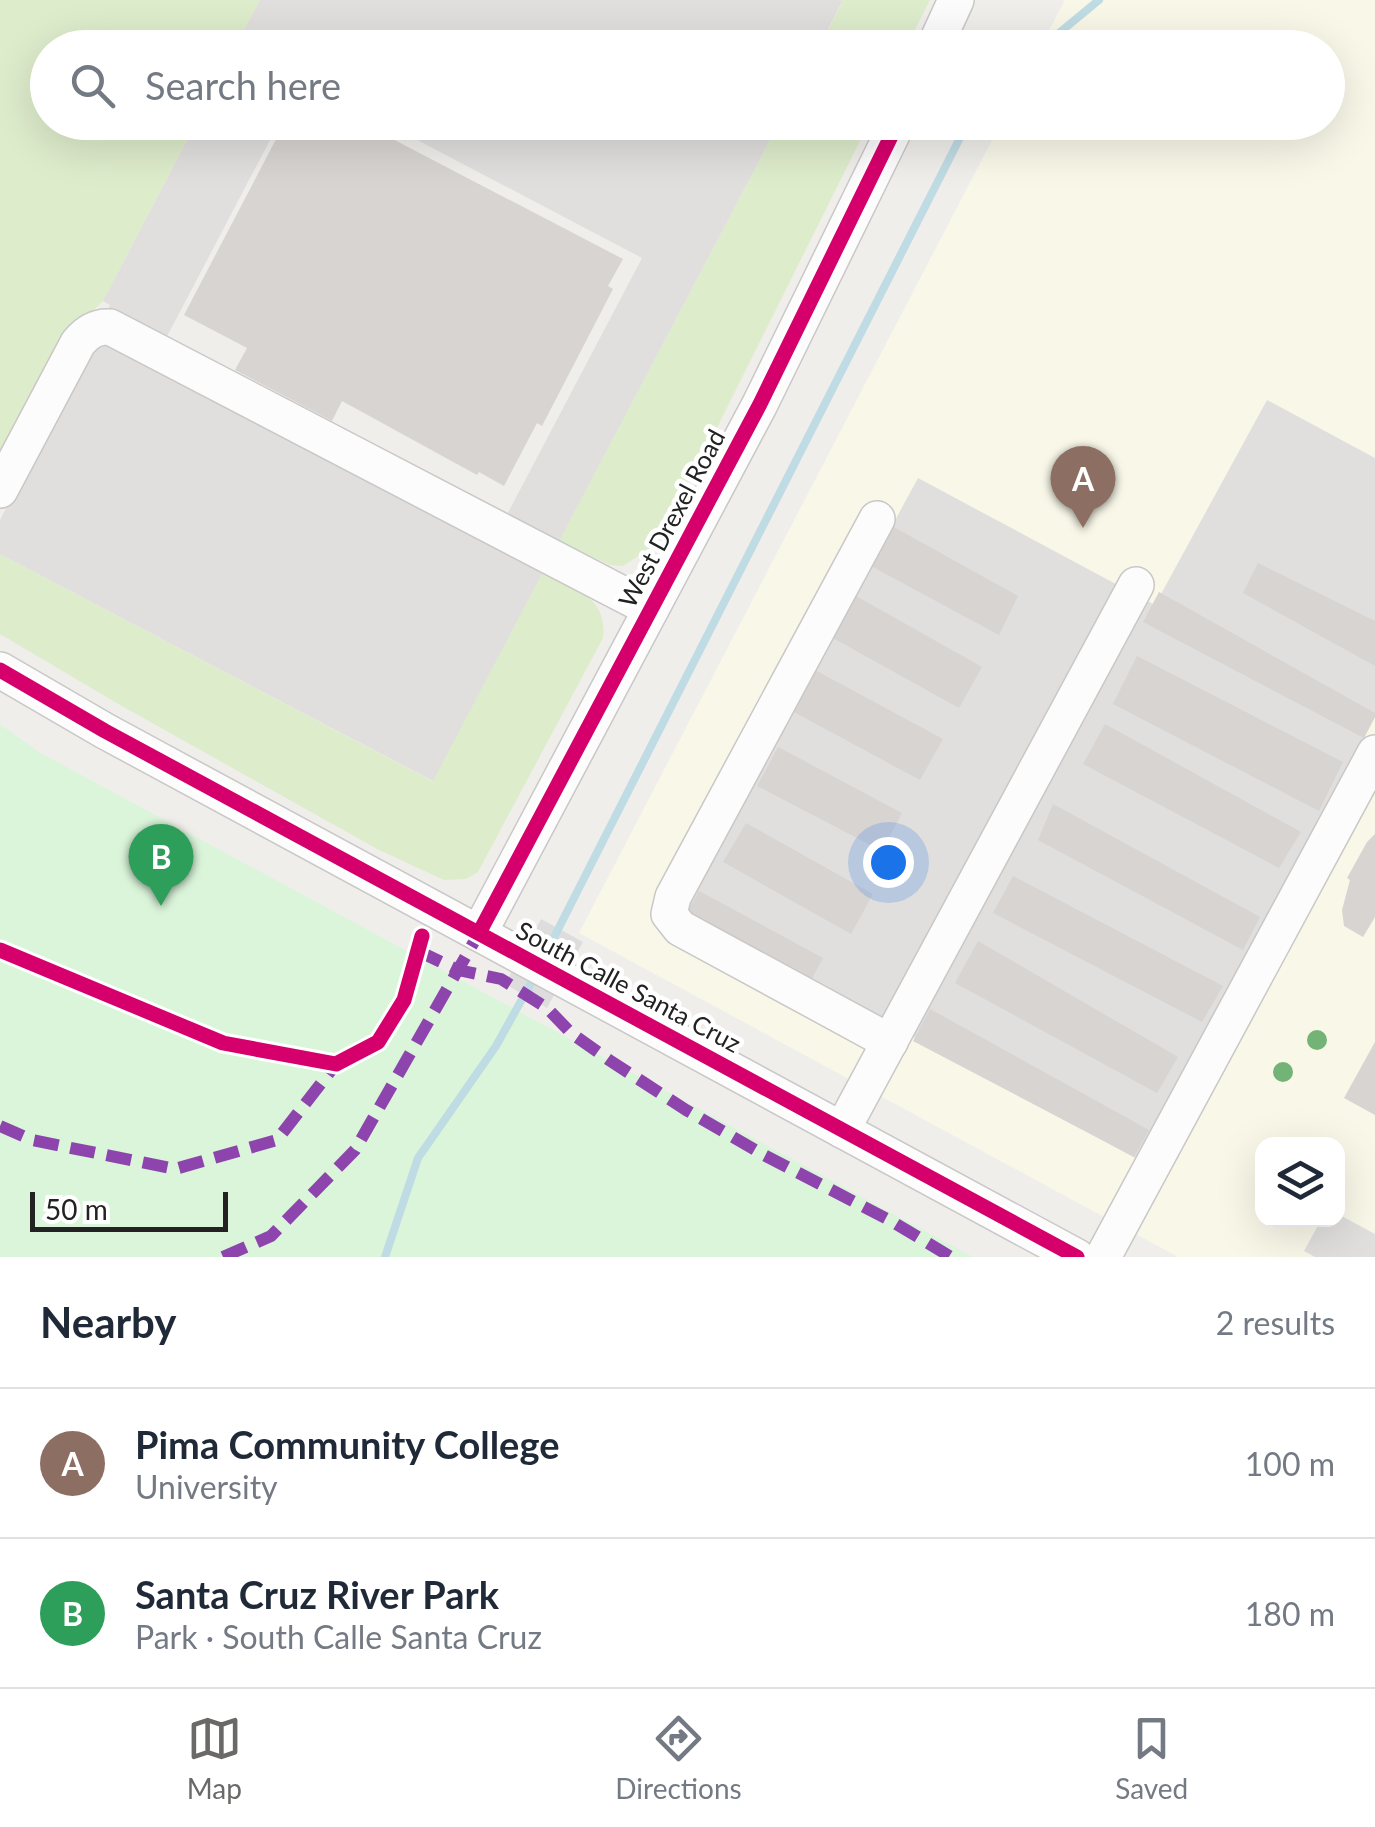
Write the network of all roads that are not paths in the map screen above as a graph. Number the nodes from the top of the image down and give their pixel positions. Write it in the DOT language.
graph roads {
  1 [pos="956,0"];
  2 [pos="942,30"];
  3 [pos="889,140"];
  4 [pos="0,490"];
  5 [pos="877,519"];
  6 [pos="1136,585"];
  7 [pos="651,609"];
  8 [pos="0,670"];
  9 [pos="1375,753"];
  10 [pos="479,932"];
  11 [pos="890,1042"];
  12 [pos="842,1130"];
  13 [pos="1076,1257"];
  14 [pos="1104,1257"];
  1 -- 2 [label="street"];
  3 -- 7 [label="street, West Drexel Road"];
  4 -- 7 [label="street"];
  5 -- 11 [label="street"];
  6 -- 11 [label="street"];
  7 -- 10 [label="street, West Drexel Road"];
  8 -- 10 [label="street, South Calle Santa Cruz"];
  9 -- 14 [label="street"];
  10 -- 12 [label="street, South Calle Santa Cruz"];
  11 -- 12 [label="street"];
  12 -- 13 [label="street, South Calle Santa Cruz"];
}
